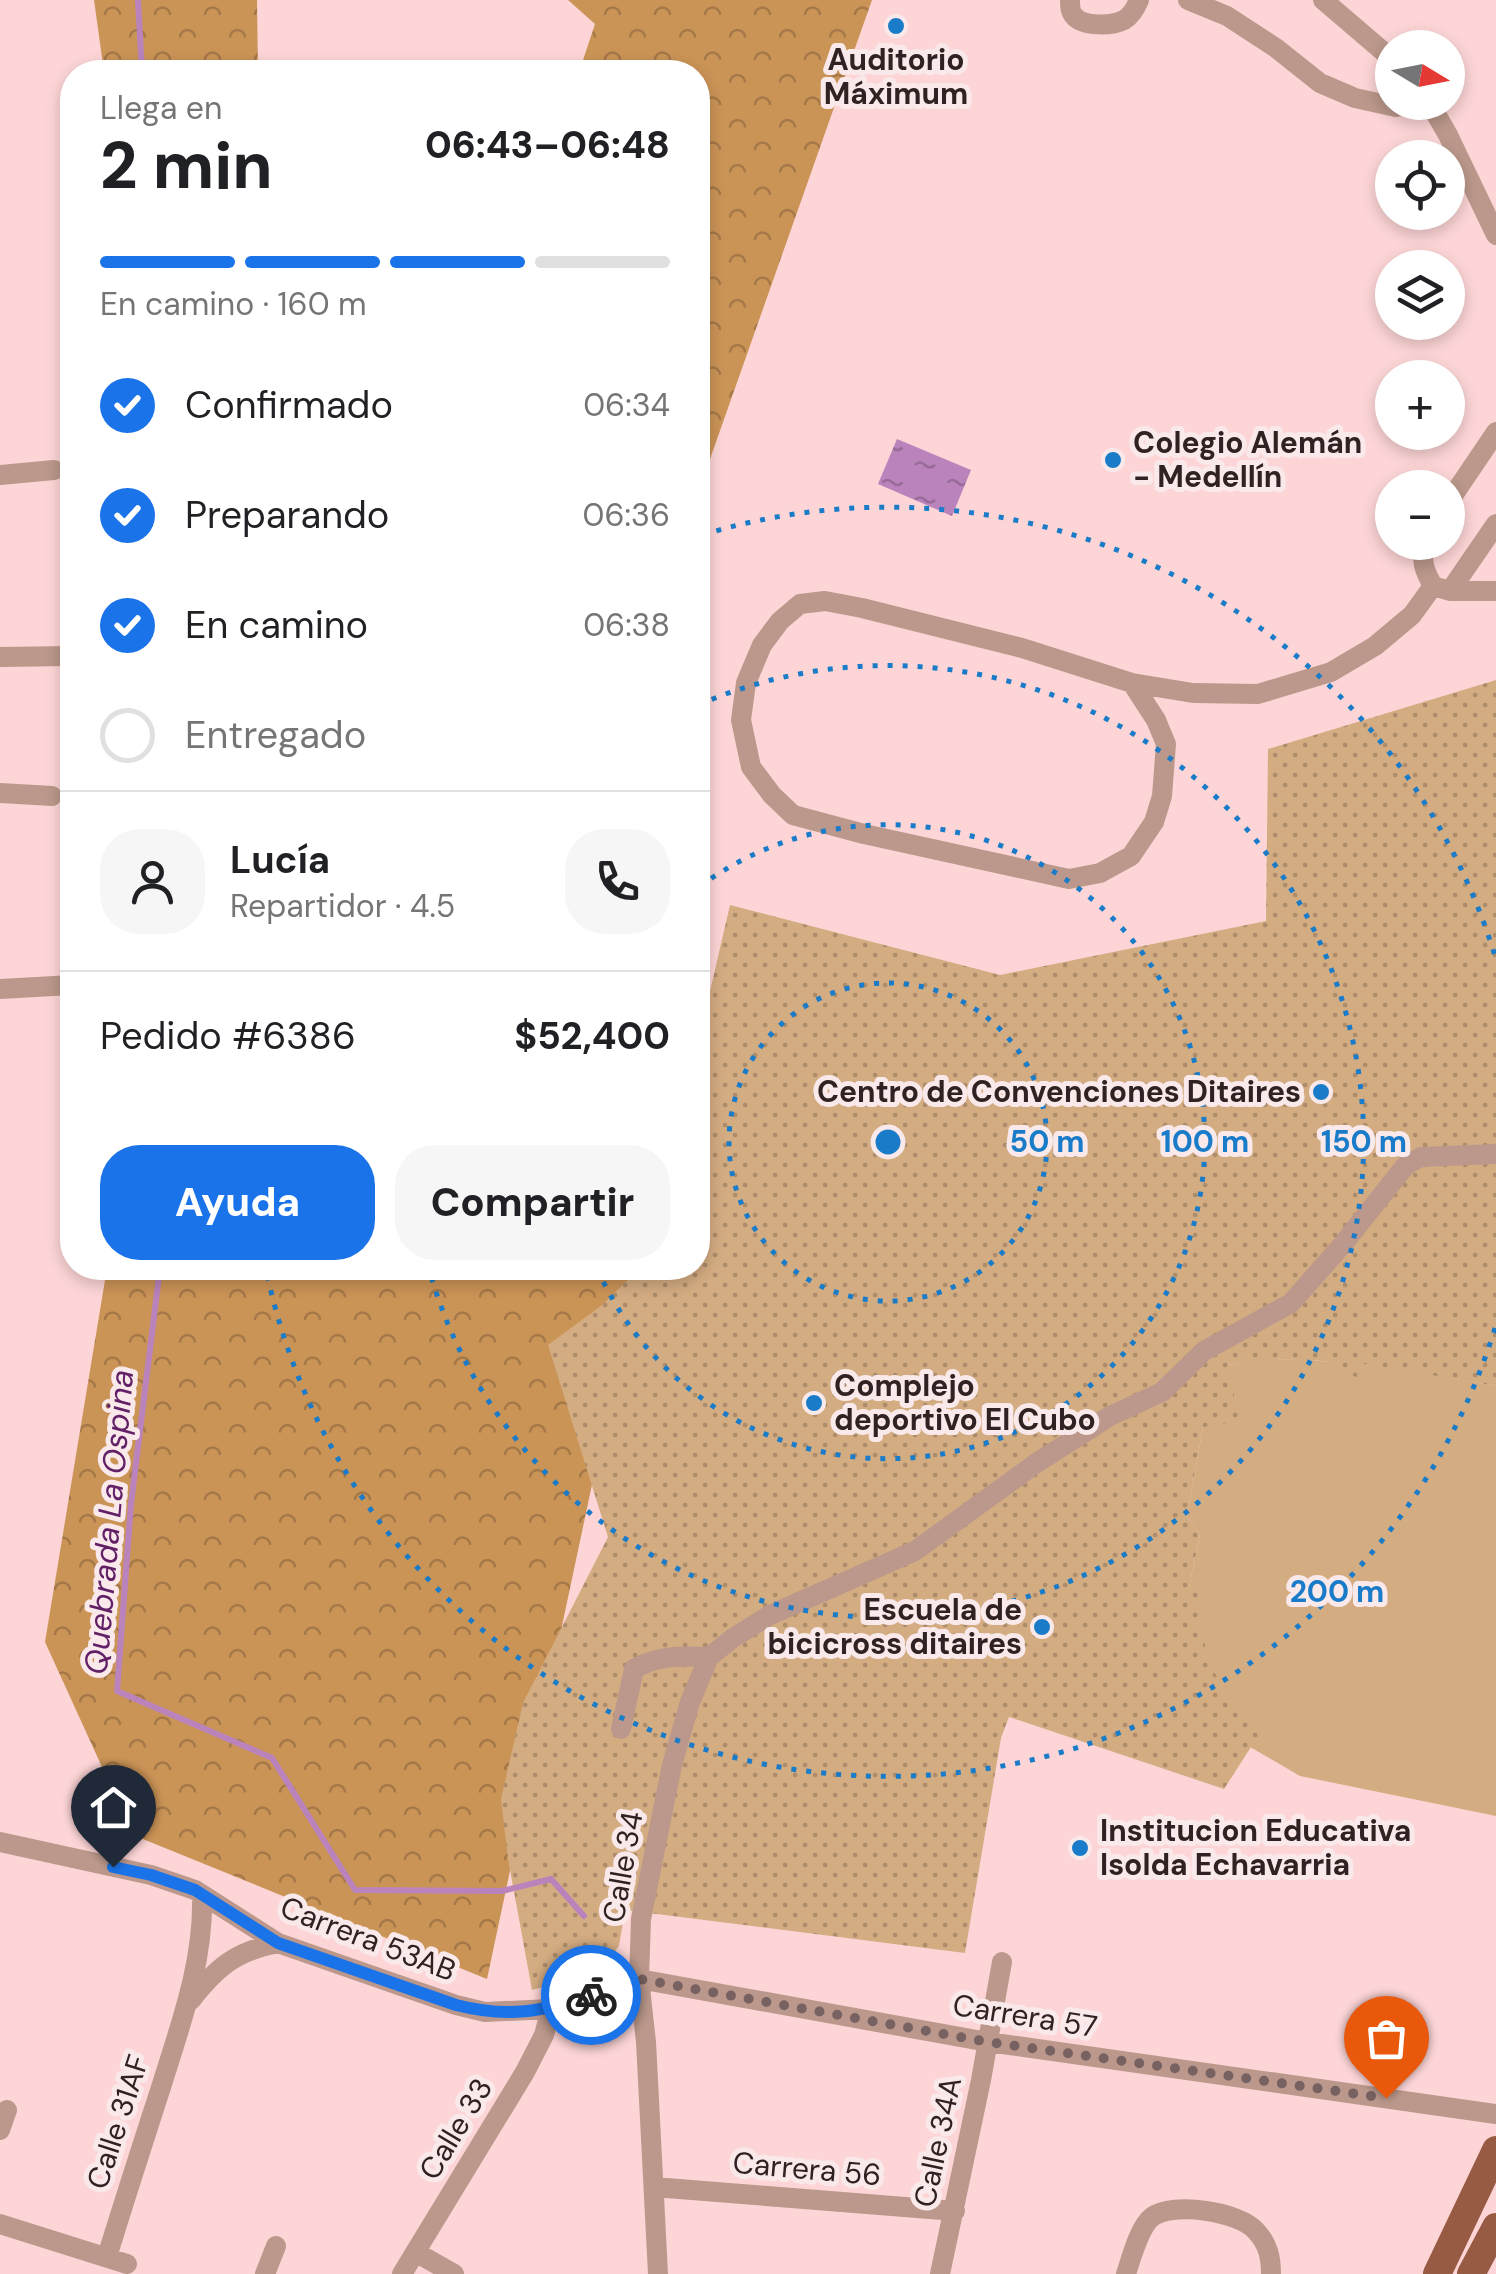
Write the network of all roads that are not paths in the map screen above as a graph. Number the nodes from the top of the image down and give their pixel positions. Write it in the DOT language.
graph roads {
  1 [pos="1070,0"];
  2 [pos="1140,0"];
  3 [pos="1188,0"];
  4 [pos="1322,0"];
  5 [pos="1375,45"];
  6 [pos="1375,102"];
  7 [pos="1439,120"];
  8 [pos="1487,197"];
  9 [pos="1496,235"];
  10 [pos="1496,432"];
  11 [pos="54,470"];
  12 [pos="0,475"];
  13 [pos="1465,478"];
  14 [pos="1496,524"];
  15 [pos="1423,560"];
  16 [pos="1441,588"];
  17 [pos="1496,591"];
  18 [pos="60,656"];
  19 [pos="0,657"];
  20 [pos="1132,683"];
  21 [pos="0,793"];
  22 [pos="52,796"];
  23 [pos="60,985"];
  24 [pos="0,989"];
  25 [pos="1496,1154"];
  26 [pos="709,1657"];
  27 [pos="621,1729"];
  28 [pos="0,1842"];
  29 [pos="202,1894"];
  30 [pos="278,1943"];
  31 [pos="1002,1962"];
  32 [pos="639,1979"];
  33 [pos="187,2006"];
  34 [pos="551,2009"];
  35 [pos="506,2012"];
  36 [pos="542,2039"];
  37 [pos="988,2042"];
  38 [pos="1496,2114"];
  39 [pos="1496,2150"];
  40 [pos="654,2187"];
  41 [pos="955,2211"];
  42 [pos="1,2227"];
  43 [pos="1496,2227"];
  44 [pos="276,2246"];
  45 [pos="416,2252"];
  46 [pos="265,2274"];
  47 [pos="402,2274"];
  48 [pos="454,2274"];
  49 [pos="658,2274"];
  50 [pos="940,2274"];
  51 [pos="1126,2274"];
  52 [pos="1272,2274"];
  53 [pos="1437,2274"];
  54 [pos="1472,2274"];
  1 -- 2 [label="street"];
  3 -- 6 [label="street"];
  4 -- 5 [label="street"];
  7 -- 8 [label="street"];
  8 -- 9 [label="street"];
  10 -- 13 [label="street"];
  11 -- 12 [label="street"];
  14 -- 16 [label="street"];
  15 -- 16 [label="street"];
  16 -- 17 [label="street"];
  16 -- 20 [label="street"];
  18 -- 19 [label="street"];
  20 -- 20 [label="street"];
  21 -- 22 [label="street"];
  23 -- 24 [label="street"];
  25 -- 26 [label="street"];
  26 -- 27 [label="street"];
  26 -- 32 [label="street, Calle 34"];
  28 -- 29 [label="street, Carrera 53AB"];
  29 -- 30 [label="street, Carrera 53AB"];
  29 -- 33 [label="street, Calle 31AF"];
  30 -- 33 [label="street, Calle 31AF"];
  30 -- 35 [label="street, Carrera 53AB"];
  31 -- 37 [label="street, Calle 34A"];
  32 -- 34 [label="street, Carrera 57"];
  32 -- 37 [label="street, Carrera 57"];
  32 -- 40 [label="street, Calle 34"];
  33 -- 42 [label="street, Calle 31AF"];
  34 -- 35 [label="street, Carrera 53AB"];
  34 -- 36 [label="street, Calle 33"];
  35 -- 36 [label="street"];
  36 -- 45 [label="street, Calle 33"];
  37 -- 38 [label="street, Carrera 57"];
  37 -- 41 [label="street, Calle 34A"];
  39 -- 53 [label="main road"];
  40 -- 41 [label="street, Carrera 56"];
  40 -- 49 [label="street, Calle 34"];
  41 -- 50 [label="street, Calle 34A"];
  43 -- 54 [label="main road"];
  44 -- 46 [label="street"];
  45 -- 47 [label="street, Calle 33"];
  45 -- 48 [label="street"];
  51 -- 52 [label="street"];
}
